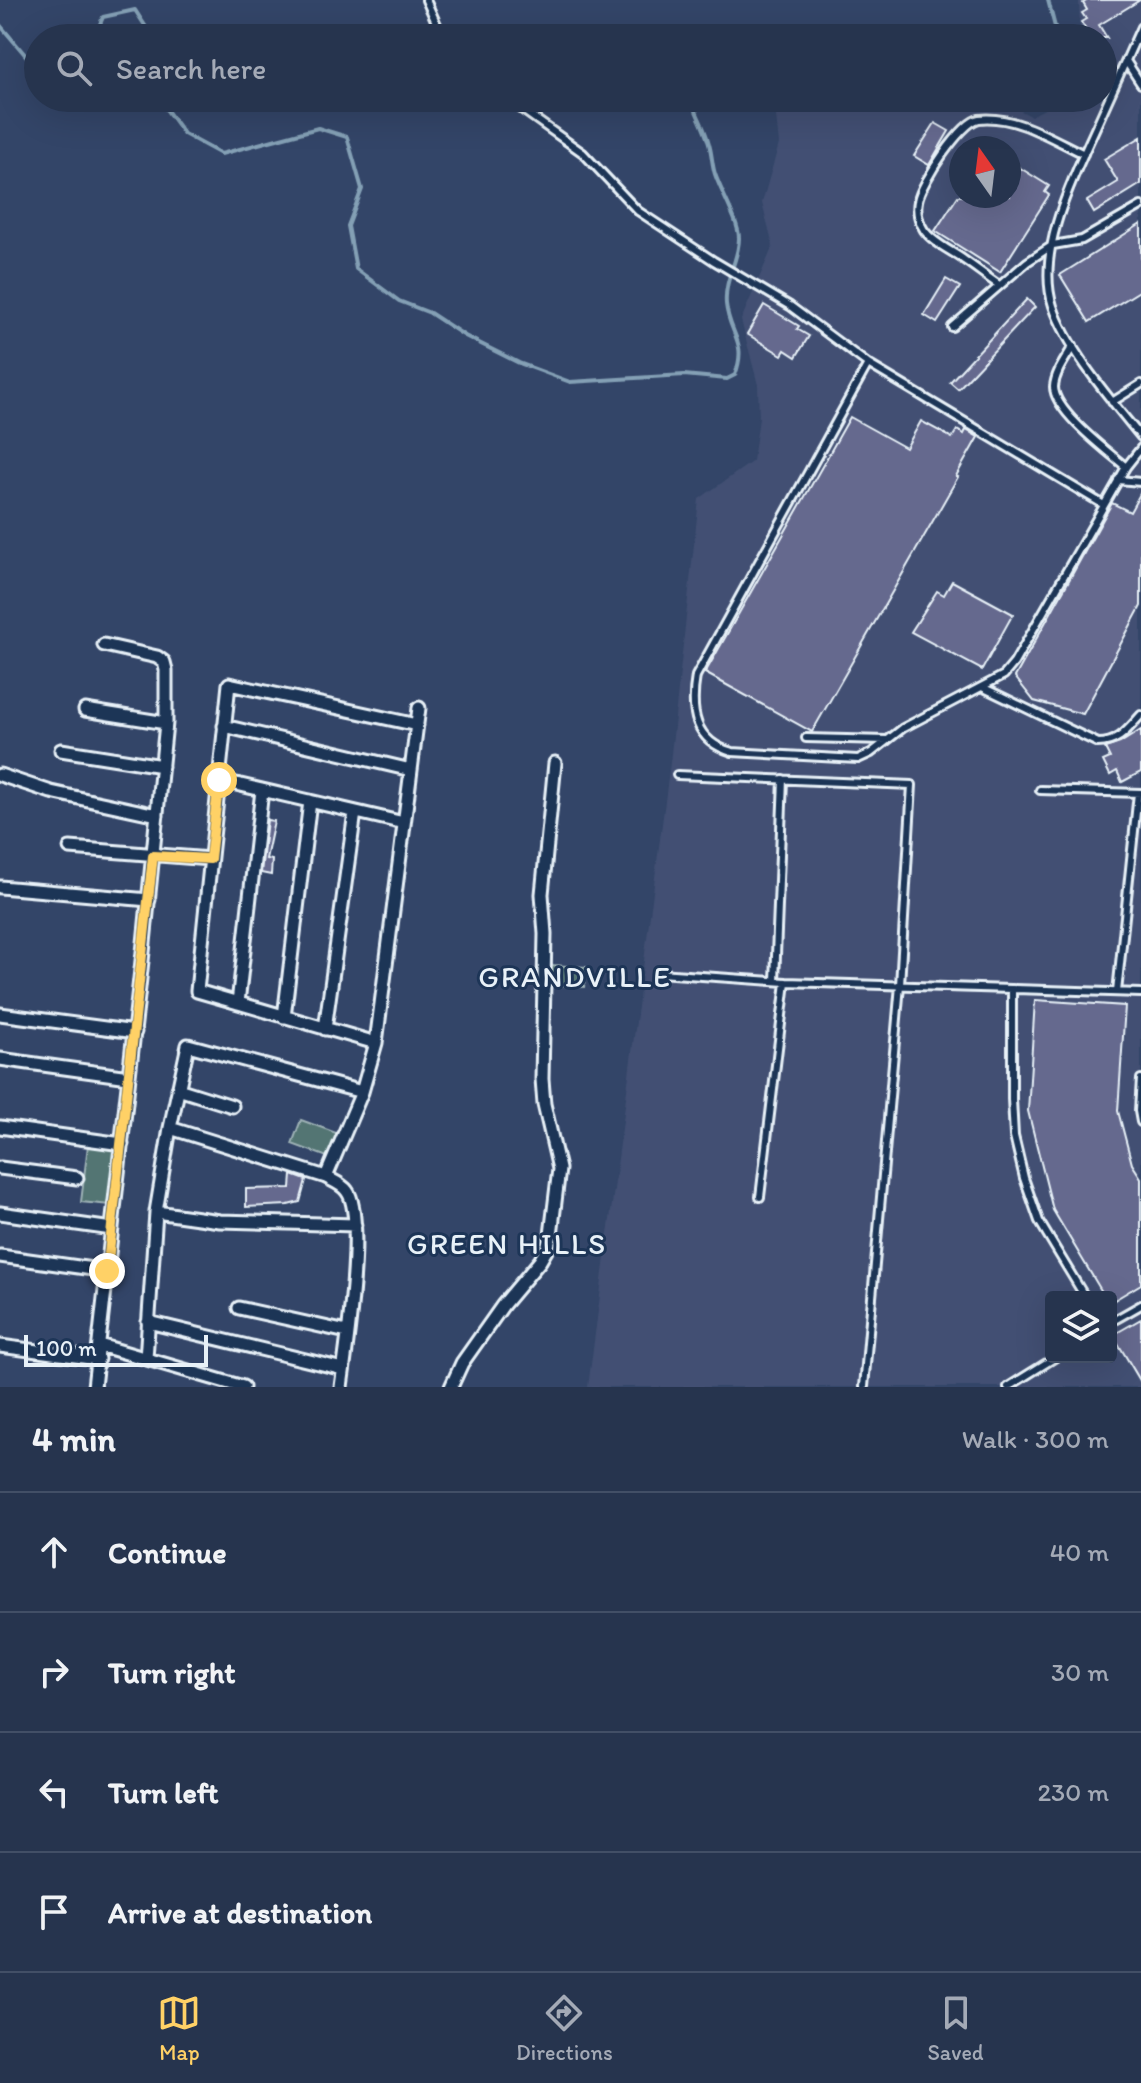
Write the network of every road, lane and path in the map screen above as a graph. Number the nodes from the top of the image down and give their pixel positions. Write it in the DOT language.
graph roads {
  1 [pos="426,0"];
  2 [pos="437,24"];
  3 [pos="1141,27"];
  4 [pos="1126,61"];
  5 [pos="1117,81"];
  6 [pos="1141,84"];
  7 [pos="526,112"];
  8 [pos="1103,112"];
  9 [pos="1084,154"];
  10 [pos="1141,206"];
  11 [pos="1053,245"];
  12 [pos="999,285"];
  13 [pos="952,327"];
  14 [pos="1073,346"];
  15 [pos="868,364"];
  16 [pos="1141,384"];
  17 [pos="1112,402"];
  18 [pos="1141,437"];
  19 [pos="1141,448"];
  20 [pos="1126,467"];
  21 [pos="1118,480"];
  22 [pos="1141,482"];
  23 [pos="1104,505"];
  24 [pos="104,645"];
  25 [pos="982,687"];
  26 [pos="419,708"];
  27 [pos="85,710"];
  28 [pos="1141,715"];
  29 [pos="166,723"];
  30 [pos="417,725"];
  31 [pos="224,726"];
  32 [pos="806,738"];
  33 [pos="887,740"];
  34 [pos="61,750"];
  35 [pos="555,763"];
  36 [pos="162,766"];
  37 [pos="411,770"];
  38 [pos="0,775"];
  39 [pos="677,775"];
  40 [pos="783,779"];
  41 [pos="219,780"];
  42 [pos="262,790"];
  43 [pos="1040,790"];
  44 [pos="1140,793"];
  45 [pos="310,801"];
  46 [pos="355,812"];
  47 [pos="157,815"];
  48 [pos="404,823"];
  49 [pos="70,848"];
  50 [pos="153,856"];
  51 [pos="210,859"];
  52 [pos="0,887"];
  53 [pos="149,900"];
  54 [pos="659,973"];
  55 [pos="775,981"];
  56 [pos="786,982"];
  57 [pos="900,985"];
  58 [pos="1012,989"];
  59 [pos="1117,992"];
  60 [pos="1141,993"];
  61 [pos="238,1003"];
  62 [pos="0,1014"];
  63 [pos="284,1017"];
  64 [pos="325,1029"];
  65 [pos="135,1032"];
  66 [pos="376,1043"];
  67 [pos="0,1059"];
  68 [pos="129,1077"];
  69 [pos="1141,1079"];
  70 [pos="178,1089"];
  71 [pos="362,1092"];
  72 [pos="232,1106"];
  73 [pos="1141,1122"];
  74 [pos="0,1127"];
  75 [pos="170,1128"];
  76 [pos="122,1144"];
  77 [pos="0,1168"];
  78 [pos="326,1177"];
  79 [pos="77,1178"];
  80 [pos="760,1197"];
  81 [pos="156,1212"];
  82 [pos="0,1213"];
  83 [pos="355,1225"];
  84 [pos="112,1229"];
  85 [pos="0,1256"];
  86 [pos="107,1271"];
  87 [pos="1081,1291"];
  88 [pos="1141,1305"];
  89 [pos="239,1308"];
  90 [pos="1117,1319"];
  91 [pos="148,1322"];
  92 [pos="347,1332"];
  93 [pos="99,1345"];
  94 [pos="0,1346"];
  95 [pos="98,1359"];
  96 [pos="146,1359"];
  97 [pos="1046,1363"];
  98 [pos="343,1369"];
  99 [pos="94,1387"];
  100 [pos="243,1387"];
  101 [pos="341,1387"];
  102 [pos="451,1387"];
  103 [pos="864,1387"];
  104 [pos="1008,1387"];
  1 -- 2 [label="lane"];
  3 -- 4 [label="lane"];
  4 -- 5 [label="lane"];
  4 -- 6 [label="lane"];
  7 -- 15 [label="lane"];
  8 -- 9 [label="lane"];
  9 -- 11 [label="lane"];
  9 -- 12 [label="lane"];
  10 -- 11 [label="lane"];
  11 -- 12 [label="lane"];
  11 -- 14 [label="lane"];
  12 -- 13 [label="lane"];
  14 -- 17 [label="lane"];
  14 -- 20 [label="lane"];
  15 -- 23 [label="lane"];
  15 -- 33 [label="lane"];
  16 -- 17 [label="lane"];
  17 -- 18 [label="lane"];
  19 -- 20 [label="lane"];
  20 -- 21 [label="lane"];
  21 -- 22 [label="lane"];
  21 -- 23 [label="lane"];
  23 -- 25 [label="lane"];
  24 -- 29 [label="street"];
  25 -- 28 [label="lane"];
  25 -- 33 [label="lane"];
  26 -- 30 [label="street"];
  27 -- 29 [label="street"];
  29 -- 36 [label="street"];
  30 -- 31 [label="street"];
  30 -- 37 [label="street"];
  31 -- 37 [label="street"];
  31 -- 41 [label="street"];
  32 -- 33 [label="lane"];
  34 -- 36 [label="street"];
  35 -- 102 [label="street"];
  36 -- 47 [label="street"];
  37 -- 48 [label="street"];
  38 -- 47 [label="street"];
  39 -- 40 [label="lane"];
  40 -- 55 [label="lane"];
  40 -- 57 [label="lane"];
  41 -- 42 [label="street"];
  41 -- 51 [label="street"];
  42 -- 45 [label="street"];
  42 -- 61 [label="street"];
  43 -- 44 [label="lane"];
  44 -- 59 [label="lane"];
  45 -- 46 [label="street"];
  45 -- 63 [label="street"];
  46 -- 48 [label="street"];
  46 -- 64 [label="street"];
  47 -- 50 [label="street"];
  48 -- 66 [label="street"];
  49 -- 50 [label="street"];
  50 -- 51 [label="street"];
  50 -- 53 [label="street"];
  51 -- 61 [label="street"];
  52 -- 53 [label="street"];
  53 -- 65 [label="street"];
  54 -- 55 [label="lane"];
  55 -- 56 [label="lane"];
  56 -- 57 [label="lane"];
  56 -- 80 [label="lane"];
  57 -- 58 [label="lane"];
  57 -- 103 [label="lane"];
  58 -- 59 [label="lane"];
  58 -- 87 [label="lane"];
  59 -- 60 [label="lane"];
  61 -- 63 [label="street"];
  62 -- 65 [label="street"];
  63 -- 64 [label="street"];
  64 -- 66 [label="street"];
  65 -- 68 [label="street"];
  66 -- 71 [label="street"];
  67 -- 68 [label="street"];
  68 -- 76 [label="street"];
  69 -- 73 [label="lane"];
  70 -- 71 [label="street"];
  70 -- 72 [label="street"];
  70 -- 75 [label="street"];
  71 -- 78 [label="street"];
  74 -- 76 [label="street"];
  75 -- 78 [label="street"];
  75 -- 81 [label="street"];
  76 -- 84 [label="street"];
  77 -- 79 [label="street"];
  78 -- 83 [label="street"];
  81 -- 83 [label="street"];
  81 -- 91 [label="street"];
  82 -- 84 [label="street"];
  83 -- 92 [label="street"];
  84 -- 86 [label="street"];
  85 -- 86 [label="street"];
  86 -- 93 [label="street"];
  88 -- 90 [label="lane"];
  89 -- 92 [label="street"];
  91 -- 96 [label="street"];
  91 -- 98 [label="street"];
  92 -- 98 [label="street"];
  93 -- 95 [label="street"];
  93 -- 96 [label="street"];
  94 -- 95 [label="street"];
  95 -- 99 [label="street"];
  96 -- 100 [label="street"];
  97 -- 104 [label="lane"];
  98 -- 101 [label="street"];
}
